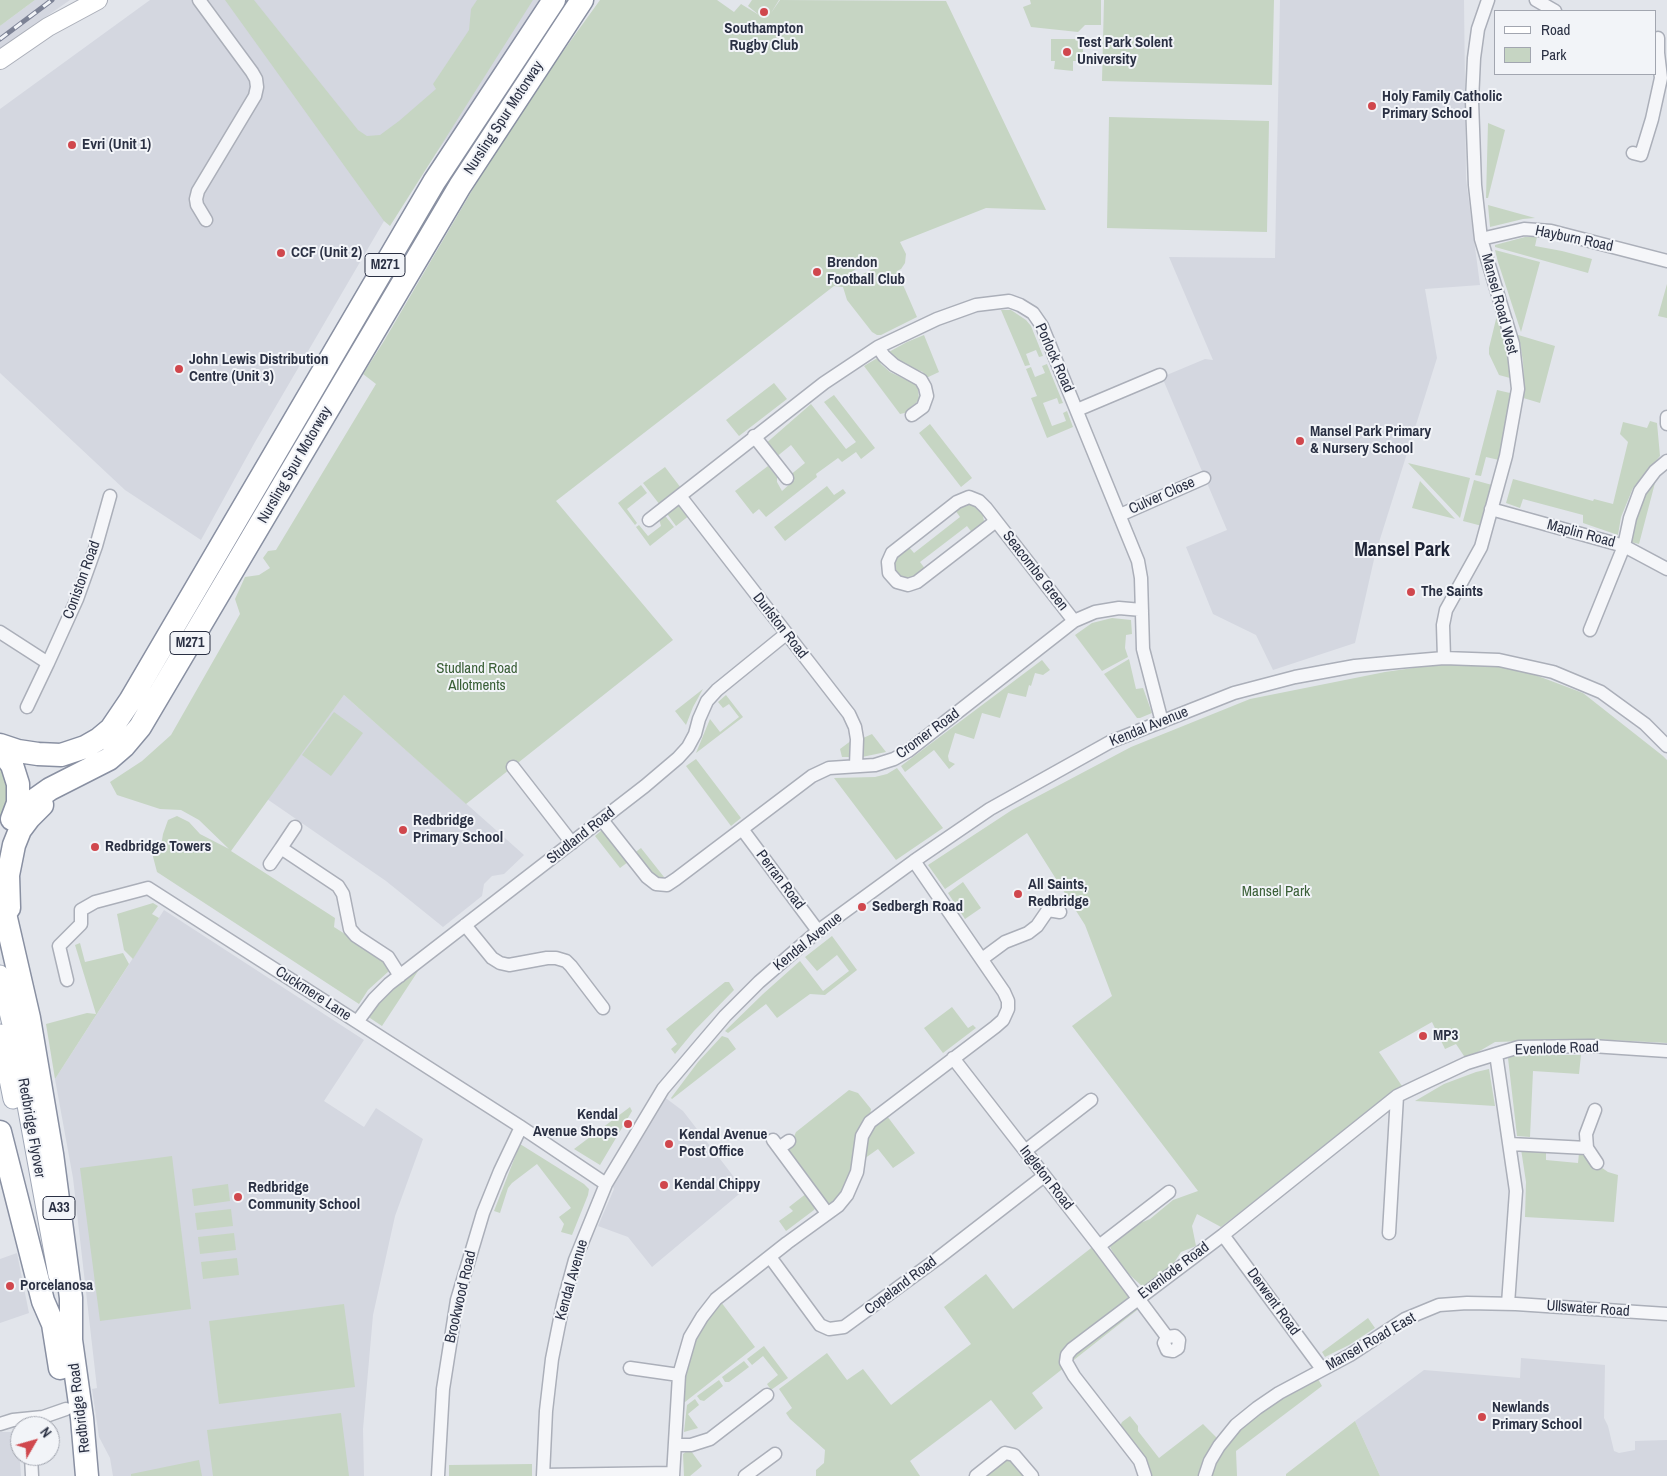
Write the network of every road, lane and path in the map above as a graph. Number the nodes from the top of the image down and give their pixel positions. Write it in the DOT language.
graph roads {
  1 [pos="98,0"];
  2 [pos="199,0"];
  3 [pos="554,0"];
  4 [pos="582,0"];
  5 [pos="1488,0"];
  6 [pos="1536,0"];
  7 [pos="1553,10"];
  8 [pos="1660,38"];
  9 [pos="0,60"];
  10 [pos="1633,153"];
  11 [pos="206,220"];
  12 [pos="1481,239"];
  13 [pos="1667,261"];
  14 [pos="878,347"];
  15 [pos="1160,375"];
  16 [pos="1077,410"];
  17 [pos="912,415"];
  18 [pos="1667,417"];
  19 [pos="1667,424"];
  20 [pos="754,436"];
  21 [pos="1667,461"];
  22 [pos="787,471"];
  23 [pos="1204,478"];
  24 [pos="110,496"];
  25 [pos="680,496"];
  26 [pos="1491,509"];
  27 [pos="1120,515"];
  28 [pos="649,520"];
  29 [pos="996,522"];
  30 [pos="1624,546"];
  31 [pos="1667,569"];
  32 [pos="1142,610"];
  33 [pos="1074,621"];
  34 [pos="1590,630"];
  35 [pos="0,632"];
  36 [pos="786,634"];
  37 [pos="1444,658"];
  38 [pos="48,663"];
  39 [pos="27,707"];
  40 [pos="1162,722"];
  41 [pos="1667,746"];
  42 [pos="0,747"];
  43 [pos="109,759"];
  44 [pos="856,765"];
  45 [pos="513,767"];
  46 [pos="16,813"];
  47 [pos="602,820"];
  48 [pos="295,827"];
  49 [pos="742,829"];
  50 [pos="0,840"];
  51 [pos="572,843"];
  52 [pos="281,848"];
  53 [pos="914,861"];
  54 [pos="270,864"];
  55 [pos="0,892"];
  56 [pos="1050,908"];
  57 [pos="465,925"];
  58 [pos="818,931"];
  59 [pos="10,936"];
  60 [pos="982,959"];
  61 [pos="0,975"];
  62 [pos="400,976"];
  63 [pos="68,980"];
  64 [pos="603,1008"];
  65 [pos="357,1022"];
  66 [pos="0,1034"];
  67 [pos="1667,1051"];
  68 [pos="1496,1054"];
  69 [pos="953,1058"];
  70 [pos="1397,1096"];
  71 [pos="1091,1100"];
  72 [pos="1595,1110"];
  73 [pos="520,1127"];
  74 [pos="0,1132"];
  75 [pos="780,1143"];
  76 [pos="1510,1144"];
  77 [pos="1587,1148"];
  78 [pos="1025,1151"];
  79 [pos="1597,1163"];
  80 [pos="1044,1176"];
  81 [pos="606,1184"];
  82 [pos="1169,1192"];
  83 [pos="828,1213"];
  84 [pos="1389,1232"];
  85 [pos="1223,1235"];
  86 [pos="1099,1246"];
  87 [pos="770,1257"];
  88 [pos="1138,1298"];
  89 [pos="1508,1304"];
  90 [pos="1667,1314"];
  91 [pos="53,1324"];
  92 [pos="1167,1337"];
  93 [pos="71,1340"];
  94 [pos="630,1368"];
  95 [pos="1322,1370"];
  96 [pos="679,1375"];
  97 [pos="767,1395"];
  98 [pos="66,1409"];
  99 [pos="48,1416"];
  100 [pos="675,1445"];
  101 [pos="775,1454"];
  102 [pos="672,1474"];
  103 [pos="543,1475"];
  104 [pos="72,1476"];
  105 [pos="87,1476"];
  106 [pos="438,1476"];
  107 [pos="745,1476"];
  108 [pos="976,1476"];
  109 [pos="1032,1476"];
  110 [pos="1145,1476"];
  111 [pos="1205,1476"];
  1 -- 9 [label="street"];
  2 -- 11 [label="street"];
  3 -- 42 [label="highway, Nursling Spur Motorway / M271"];
  4 -- 43 [label="highway, Nursling Spur Motorway / M271"];
  5 -- 12 [label="street, Mansel Road West"];
  6 -- 7 [label="street"];
  8 -- 10 [label="street"];
  12 -- 13 [label="street, Hayburn Road"];
  12 -- 26 [label="street, Mansel Road West"];
  14 -- 16 [label="street, Porlock Road"];
  14 -- 17 [label="street"];
  14 -- 20 [label="street, Porlock Road"];
  15 -- 16 [label="street"];
  16 -- 27 [label="street, Porlock Road"];
  18 -- 19 [label="street"];
  20 -- 22 [label="street"];
  20 -- 25 [label="street, Porlock Road"];
  21 -- 30 [label="street"];
  23 -- 27 [label="street, Culver Close"];
  24 -- 38 [label="street, Coniston Road"];
  25 -- 28 [label="street, Porlock Road"];
  25 -- 36 [label="street, Durlston Road"];
  26 -- 30 [label="street, Maplin Road"];
  26 -- 37 [label="street, Mansel Road West"];
  27 -- 32 [label="street, Porlock Road"];
  29 -- 29 [label="street, Seacombe Green"];
  29 -- 33 [label="street, Seacombe Green"];
  30 -- 31 [label="street, Maplin Road"];
  30 -- 34 [label="street"];
  32 -- 33 [label="street, Cromer Road"];
  32 -- 40 [label="street, Porlock Road"];
  33 -- 44 [label="street, Cromer Road"];
  35 -- 38 [label="street"];
  36 -- 44 [label="street, Durlston Road"];
  36 -- 47 [label="street, Studland Road"];
  37 -- 40 [label="street, Kendal Avenue"];
  37 -- 41 [label="street, Kendal Avenue"];
  38 -- 39 [label="street, Coniston Road"];
  40 -- 53 [label="street, Kendal Avenue"];
  42 -- 46 [label="highway"];
  43 -- 46 [label="highway, Nursling Spur Motorway / M271"];
  43 -- 59 [label="highway, M271"];
  44 -- 49 [label="street, Cromer Road"];
  45 -- 51 [label="street"];
  46 -- 50 [label="highway"];
  47 -- 49 [label="street, Cromer Road"];
  47 -- 51 [label="street, Studland Road"];
  48 -- 52 [label="street"];
  49 -- 58 [label="street, Perran Road"];
  51 -- 57 [label="street, Studland Road"];
  52 -- 54 [label="street"];
  52 -- 62 [label="street"];
  53 -- 58 [label="street, Kendal Avenue"];
  53 -- 60 [label="street"];
  55 -- 59 [label="highway, A33"];
  56 -- 60 [label="street"];
  57 -- 62 [label="street, Studland Road"];
  57 -- 64 [label="street"];
  58 -- 81 [label="street, Kendal Avenue"];
  59 -- 93 [label="highway, A33"];
  60 -- 69 [label="street"];
  61 -- 93 [label="main road, Redbridge Flyover"];
  62 -- 65 [label="street, Studland Road"];
  63 -- 65 [label="street, Cuckmere Lane"];
  65 -- 73 [label="street, Cuckmere Lane"];
  66 -- 91 [label="main road, Redbridge Flyover"];
  67 -- 68 [label="street, Evenlode Road"];
  68 -- 70 [label="street, Evenlode Road"];
  68 -- 76 [label="street"];
  69 -- 78 [label="street, Ingleton Road"];
  69 -- 83 [label="street"];
  70 -- 84 [label="street"];
  70 -- 85 [label="street, Evenlode Road"];
  71 -- 78 [label="street"];
  72 -- 77 [label="street"];
  73 -- 81 [label="street, Cuckmere Lane"];
  73 -- 106 [label="street, Brookwood Road"];
  74 -- 91 [label="highway, A33"];
  75 -- 83 [label="street"];
  76 -- 77 [label="street"];
  76 -- 89 [label="street"];
  77 -- 79 [label="street"];
  78 -- 80 [label="street, Ingleton Road"];
  80 -- 86 [label="street, Ingleton Road"];
  80 -- 87 [label="street, Copeland Road"];
  81 -- 103 [label="street, Kendal Avenue"];
  82 -- 86 [label="street"];
  83 -- 87 [label="street"];
  85 -- 88 [label="street, Evenlode Road"];
  85 -- 95 [label="street, Derwent Road"];
  86 -- 88 [label="street, Ingleton Road"];
  87 -- 96 [label="street"];
  88 -- 92 [label="street, Ingleton Road"];
  88 -- 110 [label="street, Evenlode Road"];
  89 -- 90 [label="street, Ullswater Road"];
  89 -- 95 [label="street, Mansel Road East"];
  91 -- 98 [label="highway, Redbridge Road / A33"];
  93 -- 105 [label="highway, Redbridge Road / A33"];
  94 -- 96 [label="street"];
  95 -- 111 [label="street, Mansel Road East"];
  96 -- 100 [label="street"];
  97 -- 100 [label="street"];
  98 -- 99 [label="street"];
  98 -- 104 [label="highway, Redbridge Road / A33"];
  100 -- 102 [label="street"];
  101 -- 107 [label="street"];
  102 -- 103 [label="street"];
  108 -- 109 [label="street"];
}
